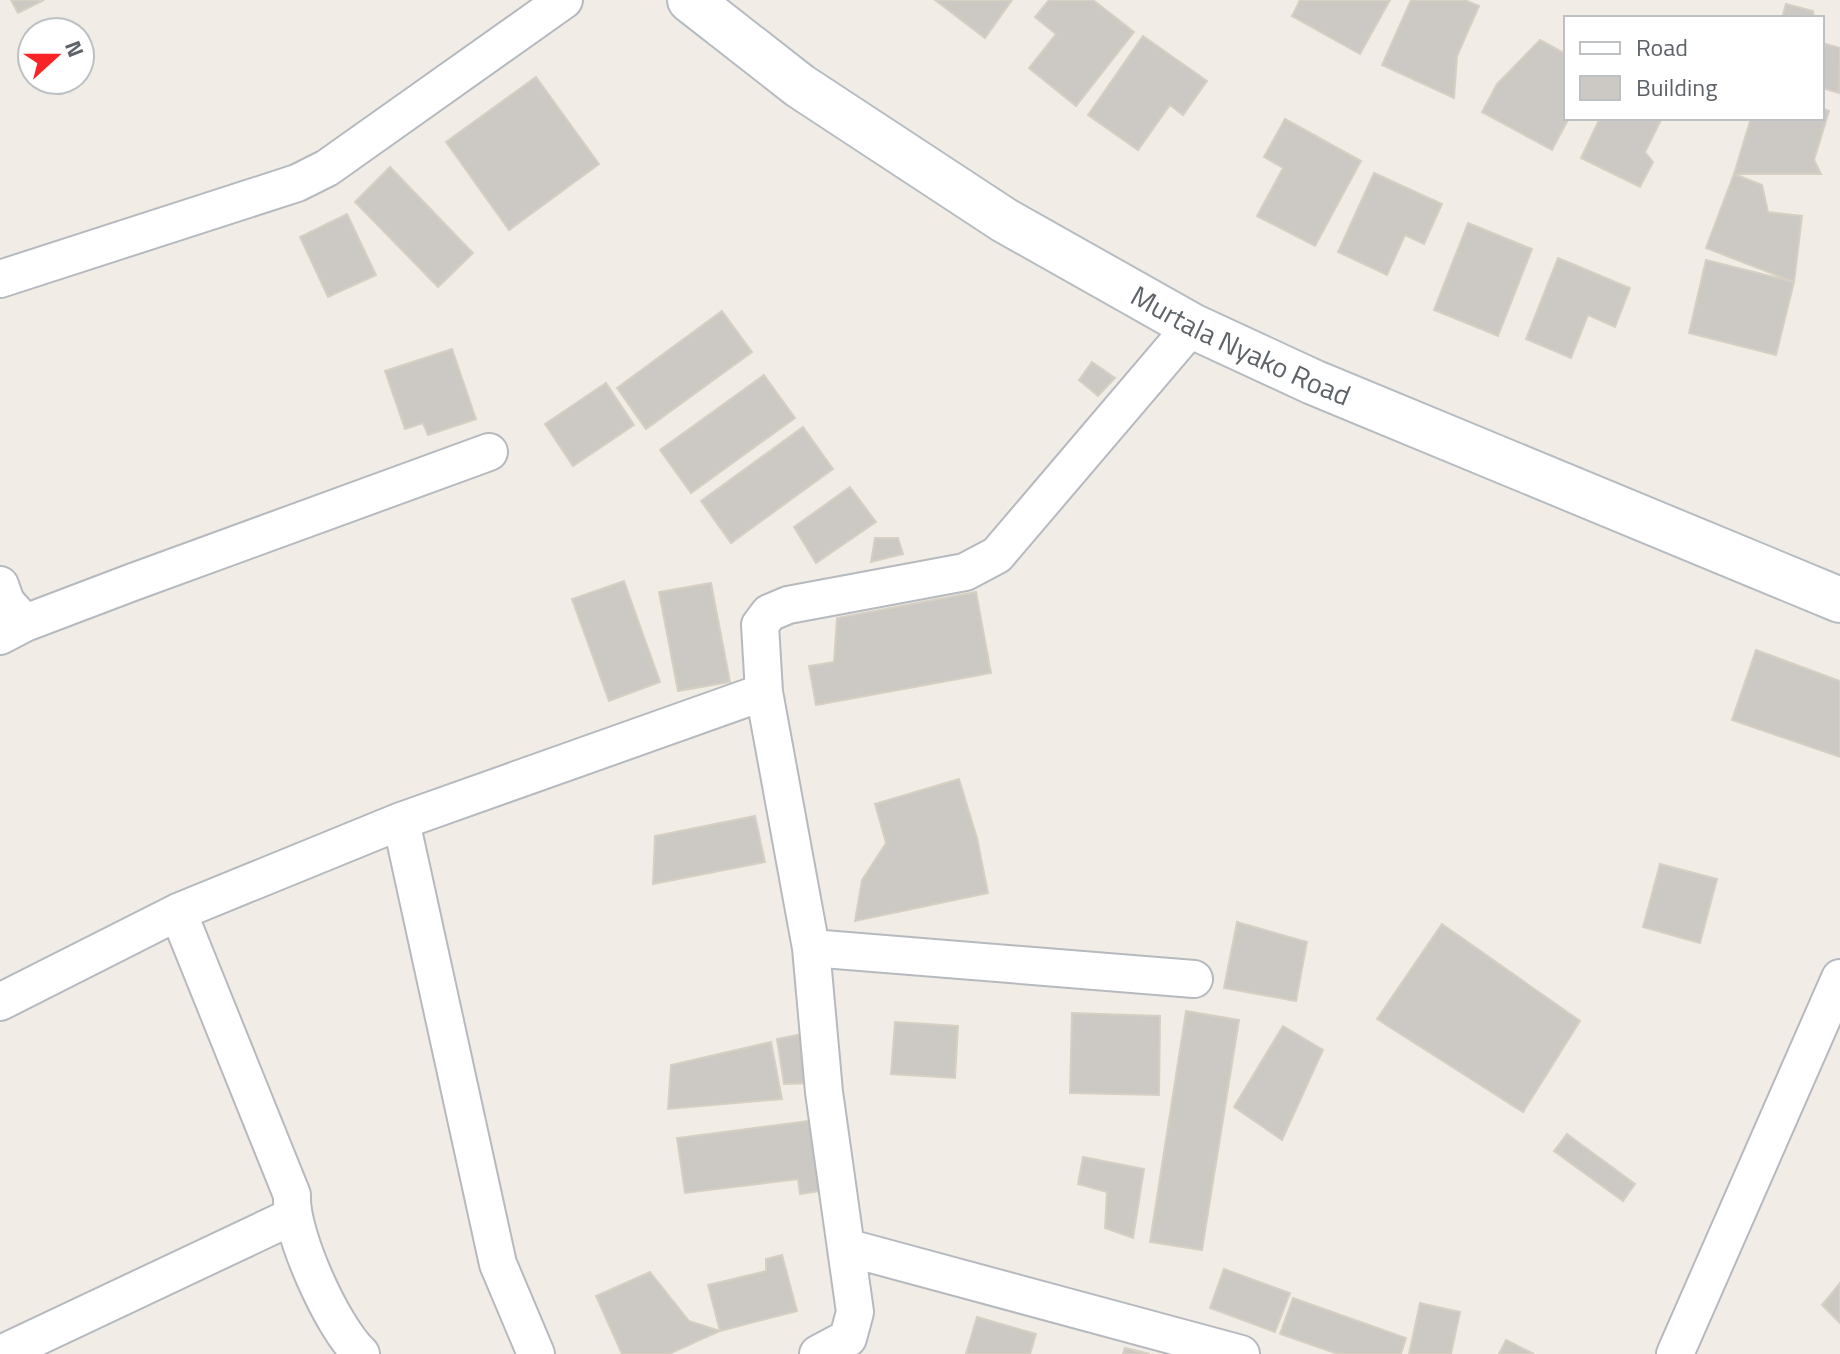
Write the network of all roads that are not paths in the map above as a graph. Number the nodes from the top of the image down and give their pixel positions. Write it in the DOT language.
graph roads {
  1 [pos="564,0"];
  2 [pos="690,0"];
  3 [pos="0,279"];
  4 [pos="1192,326"];
  5 [pos="489,452"];
  6 [pos="0,585"];
  7 [pos="1840,600"];
  8 [pos="12,630"];
  9 [pos="764,692"];
  10 [pos="401,821"];
  11 [pos="178,912"];
  12 [pos="811,948"];
  13 [pos="1194,979"];
  14 [pos="1837,994"];
  15 [pos="0,1002"];
  16 [pos="291,1217"];
  17 [pos="849,1248"];
  18 [pos="1,1354"];
  19 [pos="361,1354"];
  20 [pos="536,1354"];
  21 [pos="818,1354"];
  22 [pos="1241,1354"];
  23 [pos="1675,1354"];
  1 -- 3 [label="street"];
  2 -- 4 [label="street, Murtala Nyako Road"];
  4 -- 7 [label="street, Murtala Nyako Road"];
  4 -- 9 [label="street"];
  5 -- 8 [label="street"];
  6 -- 8 [label="street"];
  9 -- 10 [label="street"];
  9 -- 12 [label="street"];
  10 -- 11 [label="street"];
  10 -- 20 [label="street"];
  11 -- 15 [label="street"];
  11 -- 16 [label="street"];
  12 -- 13 [label="street"];
  12 -- 17 [label="street"];
  14 -- 23 [label="street"];
  16 -- 18 [label="street"];
  16 -- 19 [label="street"];
  17 -- 21 [label="street"];
  17 -- 22 [label="street"];
}
